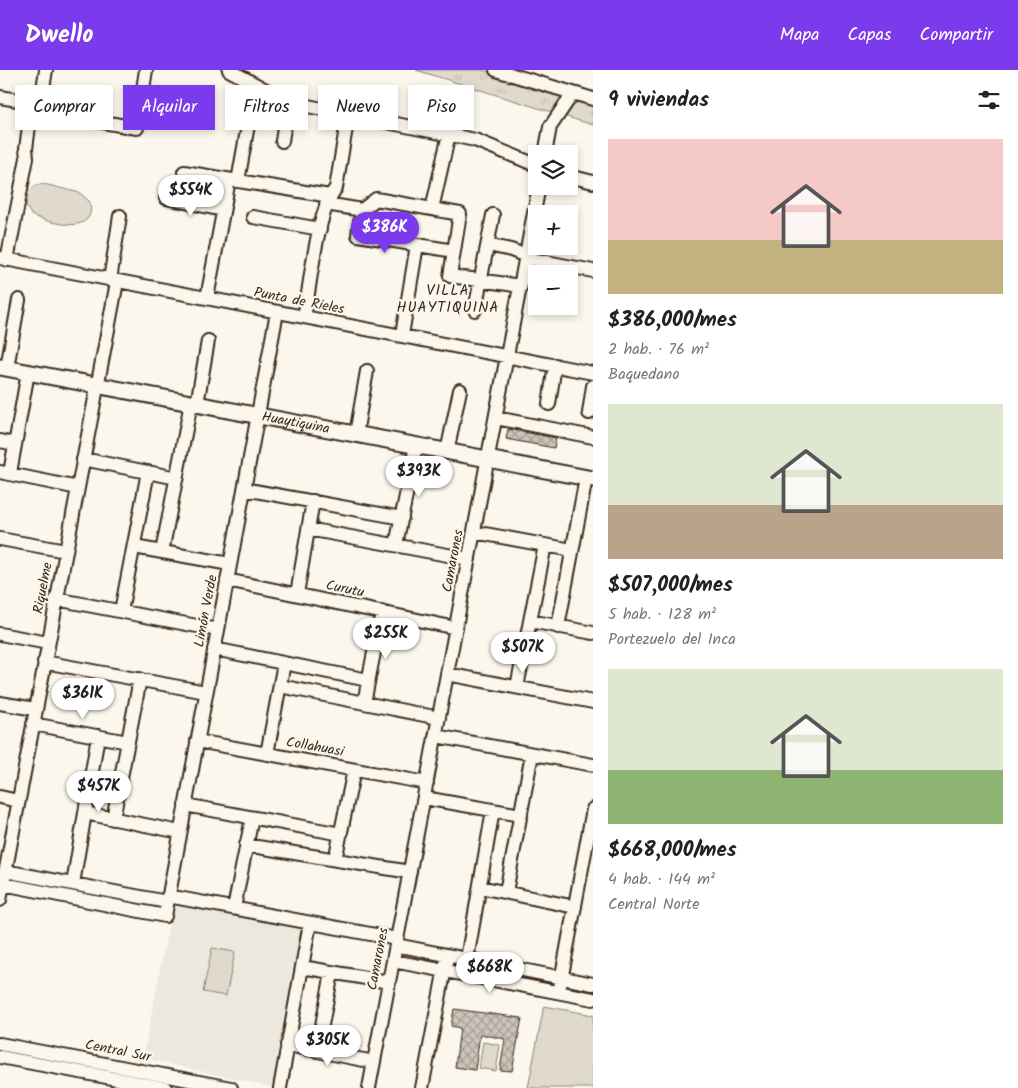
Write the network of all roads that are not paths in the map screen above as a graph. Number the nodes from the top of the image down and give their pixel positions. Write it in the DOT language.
graph roads {
  1 [pos="46,70"];
  2 [pos="146,70"];
  3 [pos="229,70"];
  4 [pos="496,70"];
  5 [pos="42,85"];
  6 [pos="257,85"];
  7 [pos="573,93"];
  8 [pos="0,97"];
  9 [pos="593,99"];
  10 [pos="15,100"];
  11 [pos="113,124"];
  12 [pos="398,125"];
  13 [pos="30,130"];
  14 [pos="246,130"];
  15 [pos="284,130"];
  16 [pos="346,130"];
  17 [pos="449,134"];
  18 [pos="282,141"];
  19 [pos="547,145"];
  20 [pos="528,162"];
  21 [pos="184,172"];
  22 [pos="578,178"];
  23 [pos="234,180"];
  24 [pos="593,182"];
  25 [pos="537,195"];
  26 [pos="166,198"];
  27 [pos="328,200"];
  28 [pos="432,209"];
  29 [pos="223,210"];
  30 [pos="362,210"];
  31 [pos="493,215"];
  32 [pos="120,216"];
  33 [pos="253,217"];
  34 [pos="320,229"];
  35 [pos="417,245"];
  36 [pos="488,245"];
  37 [pos="454,251"];
  38 [pos="526,256"];
  39 [pos="3,259"];
  40 [pos="592,272"];
  41 [pos="481,280"];
  42 [pos="114,281"];
  43 [pos="520,286"];
  44 [pos="206,298"];
  45 [pos="19,300"];
  46 [pos="475,310"];
  47 [pos="277,312"];
  48 [pos="304,317"];
  49 [pos="402,335"];
  50 [pos="208,342"];
  51 [pos="508,355"];
  52 [pos="555,366"];
  53 [pos="3,368"];
  54 [pos="28,372"];
  55 [pos="367,372"];
  56 [pos="593,373"];
  57 [pos="97,385"];
  58 [pos="593,386"];
  59 [pos="460,390"];
  60 [pos="194,404"];
  61 [pos="549,404"];
  62 [pos="589,413"];
  63 [pos="258,416"];
  64 [pos="496,418"];
  65 [pos="356,434"];
  66 [pos="593,437"];
  67 [pos="0,441"];
  68 [pos="15,444"];
  69 [pos="416,446"];
  70 [pos="447,452"];
  71 [pos="83,459"];
  72 [pos="488,459"];
  73 [pos="148,472"];
  74 [pos="5,473"];
  75 [pos="177,478"];
  76 [pos="589,479"];
  77 [pos="78,488"];
  78 [pos="244,489"];
  79 [pos="313,502"];
  80 [pos="402,518"];
  81 [pos="308,529"];
  82 [pos="474,532"];
  83 [pos="0,539"];
  84 [pos="544,545"];
  85 [pos="396,546"];
  86 [pos="134,548"];
  87 [pos="572,550"];
  88 [pos="66,551"];
  89 [pos="162,552"];
  90 [pos="469,559"];
  91 [pos="230,564"];
  92 [pos="227,580"];
  93 [pos="296,594"];
  94 [pos="56,598"];
  95 [pos="121,611"];
  96 [pos="382,612"];
  97 [pos="530,621"];
  98 [pos="558,627"];
  99 [pos="456,628"];
  100 [pos="218,630"];
  101 [pos="0,634"];
  102 [pos="593,634"];
  103 [pos="48,643"];
  104 [pos="214,649"];
  105 [pos="44,662"];
  106 [pos="284,663"];
  107 [pos="447,674"];
  108 [pos="140,679"];
  109 [pos="368,680"];
  110 [pos="280,686"];
  111 [pos="517,687"];
  112 [pos="206,692"];
  113 [pos="593,702"];
  114 [pos="0,703"];
  115 [pos="364,703"];
  116 [pos="35,709"];
  117 [pos="439,718"];
  118 [pos="33,724"];
  119 [pos="98,736"];
  120 [pos="436,736"];
  121 [pos="197,741"];
  122 [pos="128,742"];
  123 [pos="267,754"];
  124 [pos="532,754"];
  125 [pos="593,765"];
  126 [pos="354,770"];
  127 [pos="427,783"];
  128 [pos="0,797"];
  129 [pos="424,798"];
  130 [pos="18,801"];
  131 [pos="185,805"];
  132 [pos="493,810"];
  133 [pos="85,813"];
  134 [pos="593,813"];
  135 [pos="520,815"];
  136 [pos="252,818"];
  137 [pos="113,819"];
  138 [pos="180,832"];
  139 [pos="341,834"];
  140 [pos="246,845"];
  141 [pos="335,860"];
  142 [pos="3,871"];
  143 [pos="410,872"];
  144 [pos="580,880"];
  145 [pos="593,882"];
  146 [pos="73,884"];
  147 [pos="480,887"];
  148 [pos="506,892"];
  149 [pos="168,899"];
  150 [pos="0,900"];
  151 [pos="575,907"];
  152 [pos="234,908"];
  153 [pos="310,922"];
  154 [pos="396,942"];
  155 [pos="447,955"];
  156 [pos="467,959"];
  157 [pos="393,961"];
  158 [pos="302,967"];
  159 [pos="444,971"];
  160 [pos="332,972"];
  161 [pos="562,978"];
  162 [pos="389,982"];
  163 [pos="593,984"];
  164 [pos="559,993"];
  165 [pos="593,999"];
  166 [pos="0,1044"];
  167 [pos="287,1045"];
  168 [pos="318,1051"];
  169 [pos="0,1057"];
  170 [pos="374,1062"];
  171 [pos="224,1087"];
  172 [pos="166,1088"];
  173 [pos="280,1088"];
  174 [pos="369,1088"];
  175 [pos="422,1088"];
  1 -- 5 [label="street"];
  2 -- 11 [label="street"];
  3 -- 6 [label="street"];
  4 -- 7 [label="street"];
  7 -- 9 [label="street"];
  7 -- 19 [label="street"];
  8 -- 10 [label="street"];
  12 -- 17 [label="street"];
  13 -- 39 [label="street"];
  14 -- 23 [label="street"];
  15 -- 18 [label="street"];
  16 -- 27 [label="street"];
  17 -- 20 [label="street"];
  17 -- 28 [label="street"];
  21 -- 23 [label="street"];
  22 -- 24 [label="street"];
  23 -- 27 [label="street"];
  23 -- 29 [label="street"];
  25 -- 38 [label="street, Camarones"];
  26 -- 29 [label="street"];
  27 -- 30 [label="street"];
  27 -- 34 [label="street"];
  28 -- 30 [label="street"];
  28 -- 37 [label="street"];
  29 -- 44 [label="street"];
  30 -- 35 [label="street"];
  31 -- 36 [label="street"];
  32 -- 42 [label="street, Riquelme"];
  33 -- 34 [label="street"];
  34 -- 48 [label="street"];
  35 -- 37 [label="street"];
  35 -- 49 [label="street"];
  36 -- 38 [label="street"];
  36 -- 41 [label="street"];
  37 -- 41 [label="street"];
  38 -- 40 [label="street"];
  38 -- 43 [label="street, Camarones"];
  39 -- 42 [label="street, Punta de Rieles"];
  41 -- 43 [label="street"];
  41 -- 46 [label="street"];
  42 -- 44 [label="street, Punta de Rieles"];
  42 -- 57 [label="street, Riquelme"];
  43 -- 51 [label="street, Camarones"];
  44 -- 47 [label="street, Punta de Rieles"];
  45 -- 53 [label="street"];
  47 -- 48 [label="street, Punta de Rieles"];
  47 -- 63 [label="street, Limón Verde"];
  48 -- 49 [label="street, Punta de Rieles"];
  49 -- 51 [label="street, Punta de Rieles"];
  50 -- 60 [label="street"];
  51 -- 52 [label="street, Punta de Rieles"];
  51 -- 64 [label="street, Camarones"];
  52 -- 56 [label="street, Punta de Rieles"];
  52 -- 61 [label="street"];
  53 -- 54 [label="main road, Huaytiquina"];
  54 -- 57 [label="main road, Huaytiquina"];
  54 -- 68 [label="street"];
  55 -- 65 [label="street"];
  57 -- 60 [label="main road, Huaytiquina"];
  57 -- 71 [label="street, Riquelme"];
  58 -- 62 [label="street"];
  59 -- 70 [label="street"];
  60 -- 63 [label="main road, Huaytiquina"];
  60 -- 75 [label="street"];
  63 -- 65 [label="main road, Huaytiquina"];
  63 -- 78 [label="street, Limón Verde"];
  64 -- 66 [label="street"];
  64 -- 72 [label="street, Camarones"];
  65 -- 69 [label="main road, Huaytiquina"];
  67 -- 68 [label="street"];
  68 -- 74 [label="street"];
  69 -- 70 [label="main road, Huaytiquina"];
  69 -- 80 [label="street"];
  70 -- 72 [label="main road, Huaytiquina"];
  71 -- 73 [label="street"];
  71 -- 77 [label="street, Riquelme"];
  72 -- 76 [label="main road, Huaytiquina"];
  72 -- 82 [label="street, Camarones"];
  73 -- 75 [label="street"];
  73 -- 86 [label="street"];
  74 -- 77 [label="street"];
  75 -- 89 [label="street"];
  76 -- 87 [label="street"];
  77 -- 88 [label="street, Riquelme"];
  78 -- 79 [label="street"];
  78 -- 91 [label="street, Limón Verde"];
  79 -- 80 [label="street"];
  79 -- 81 [label="street"];
  80 -- 85 [label="street"];
  81 -- 85 [label="street"];
  81 -- 93 [label="street"];
  82 -- 84 [label="street"];
  82 -- 90 [label="street, Camarones"];
  83 -- 88 [label="street"];
  84 -- 87 [label="street"];
  84 -- 97 [label="street"];
  85 -- 90 [label="street"];
  86 -- 89 [label="street"];
  86 -- 95 [label="street"];
  87 -- 98 [label="street"];
  88 -- 94 [label="street, Riquelme"];
  89 -- 91 [label="street"];
  90 -- 99 [label="street, Camarones"];
  91 -- 92 [label="street, Limón Verde"];
  92 -- 93 [label="street, Curutu"];
  92 -- 100 [label="street, Limón Verde"];
  93 -- 96 [label="street, Curutu"];
  94 -- 95 [label="street"];
  94 -- 103 [label="street, Riquelme"];
  95 -- 100 [label="street"];
  96 -- 99 [label="street, Curutu"];
  96 -- 109 [label="street"];
  97 -- 98 [label="street"];
  97 -- 111 [label="street"];
  98 -- 102 [label="street"];
  99 -- 107 [label="street, Camarones"];
  100 -- 104 [label="street, Limón Verde"];
  101 -- 103 [label="street"];
  103 -- 105 [label="street, Riquelme"];
  104 -- 106 [label="street"];
  104 -- 112 [label="street, Limón Verde"];
  105 -- 108 [label="street"];
  105 -- 116 [label="street, Riquelme"];
  106 -- 109 [label="street"];
  106 -- 110 [label="street"];
  107 -- 111 [label="street"];
  107 -- 117 [label="street, Camarones"];
  108 -- 112 [label="street"];
  108 -- 122 [label="street"];
  109 -- 115 [label="street"];
  110 -- 115 [label="street"];
  110 -- 123 [label="street"];
  111 -- 113 [label="street"];
  112 -- 121 [label="street, Limón Verde"];
  114 -- 116 [label="street"];
  115 -- 117 [label="street"];
  116 -- 118 [label="street, Riquelme"];
  117 -- 120 [label="street, Camarones"];
  118 -- 119 [label="street"];
  118 -- 130 [label="street, Riquelme"];
  119 -- 122 [label="street"];
  119 -- 133 [label="street"];
  120 -- 124 [label="street"];
  120 -- 127 [label="street, Camarones"];
  121 -- 123 [label="street, Collahuasi"];
  121 -- 131 [label="street, Limón Verde"];
  122 -- 137 [label="street"];
  123 -- 126 [label="street, Collahuasi"];
  124 -- 125 [label="street"];
  124 -- 135 [label="street"];
  126 -- 127 [label="street, Collahuasi"];
  126 -- 139 [label="street"];
  127 -- 129 [label="street, Camarones"];
  128 -- 130 [label="street"];
  129 -- 132 [label="street"];
  129 -- 143 [label="street, Camarones"];
  130 -- 142 [label="street, Riquelme"];
  131 -- 136 [label="street"];
  131 -- 138 [label="street, Limón Verde"];
  132 -- 135 [label="street"];
  132 -- 147 [label="street"];
  133 -- 137 [label="street"];
  133 -- 146 [label="street"];
  134 -- 144 [label="street"];
  135 -- 148 [label="street"];
  136 -- 139 [label="street"];
  136 -- 140 [label="street"];
  137 -- 138 [label="street"];
  138 -- 149 [label="street, Limón Verde"];
  139 -- 141 [label="street"];
  140 -- 141 [label="street"];
  140 -- 152 [label="street"];
  141 -- 143 [label="street"];
  142 -- 146 [label="street"];
  142 -- 149 [label="street, Limón Verde"];
  142 -- 150 [label="street, Riquelme"];
  143 -- 154 [label="street, Camarones"];
  144 -- 145 [label="street"];
  144 -- 151 [label="street"];
  146 -- 149 [label="street"];
  147 -- 148 [label="street"];
  147 -- 156 [label="street"];
  148 -- 151 [label="street"];
  149 -- 152 [label="street"];
  151 -- 161 [label="street"];
  152 -- 153 [label="street"];
  153 -- 154 [label="street"];
  153 -- 158 [label="street"];
  154 -- 155 [label="street"];
  154 -- 157 [label="street, Camarones"];
  155 -- 156 [label="street"];
  155 -- 159 [label="street"];
  156 -- 161 [label="street"];
  157 -- 159 [label="street"];
  157 -- 162 [label="street, Camarones"];
  158 -- 160 [label="street"];
  158 -- 167 [label="street"];
  159 -- 164 [label="street"];
  159 -- 175 [label="street"];
  160 -- 162 [label="street"];
  160 -- 168 [label="street"];
  161 -- 163 [label="street"];
  161 -- 164 [label="street"];
  162 -- 170 [label="street, Camarones"];
  164 -- 165 [label="street"];
  166 -- 171 [label="street, Central Sur"];
  167 -- 168 [label="street"];
  167 -- 173 [label="street"];
  168 -- 170 [label="street"];
  169 -- 172 [label="street, Central Sur"];
  170 -- 174 [label="street, Camarones"];
}
